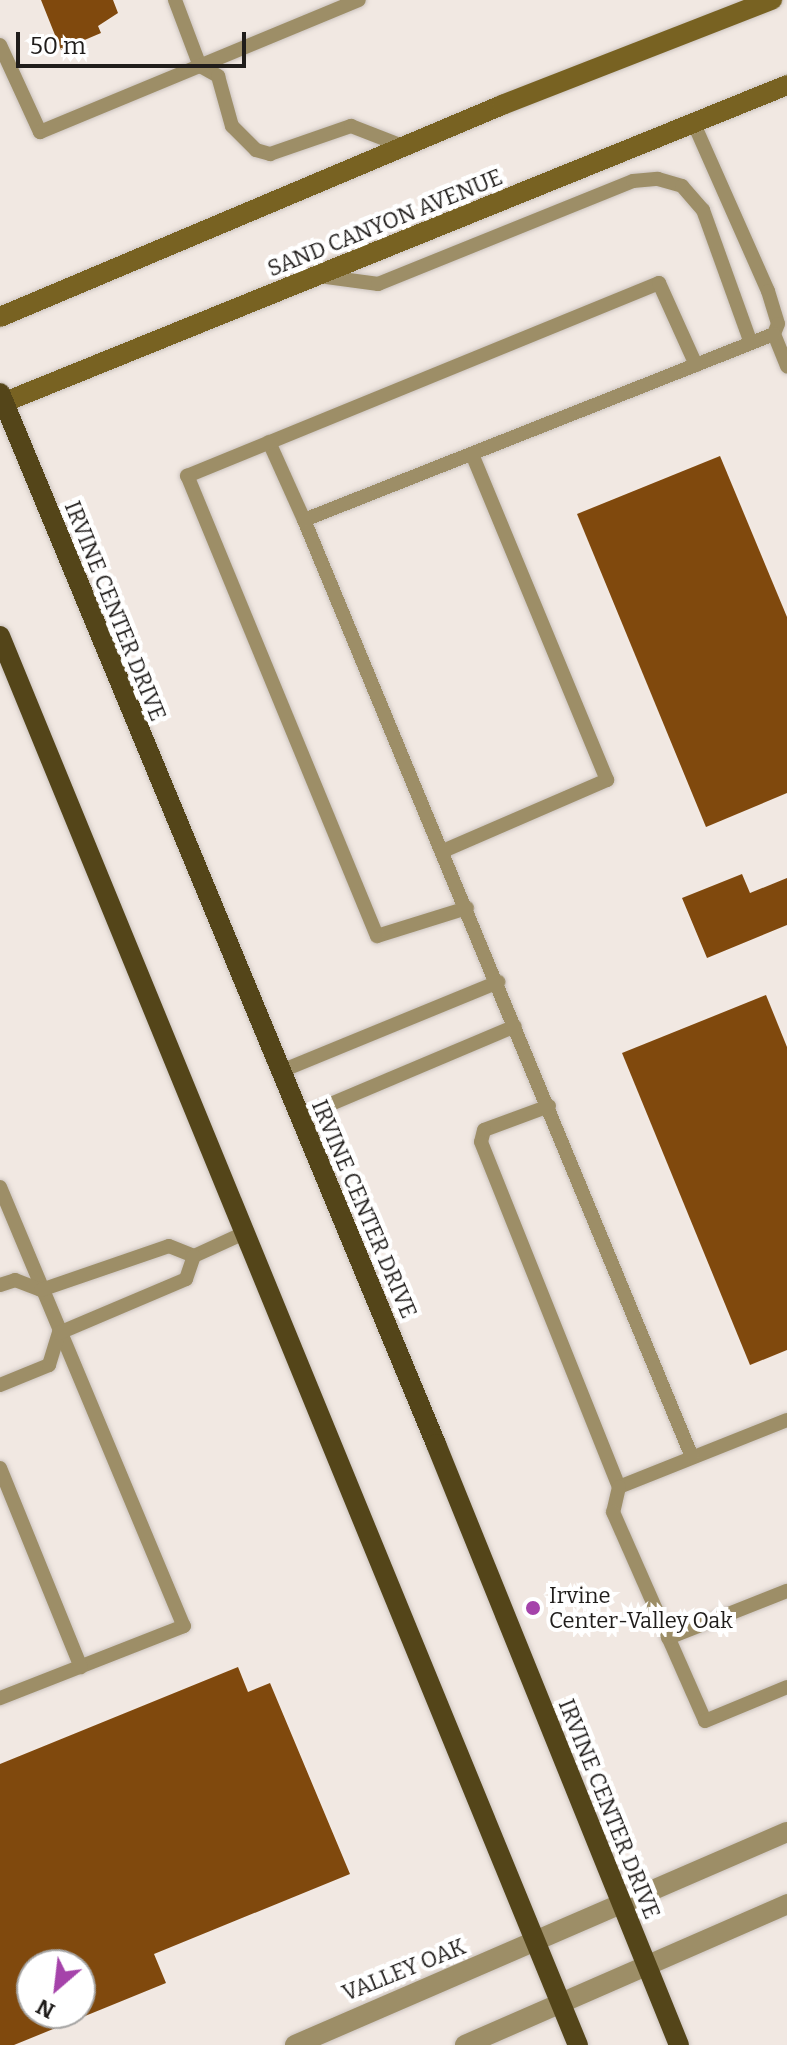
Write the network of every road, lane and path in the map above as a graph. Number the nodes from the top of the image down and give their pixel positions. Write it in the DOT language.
graph roads {
  1 [pos="175,0"];
  2 [pos="359,0"];
  3 [pos="772,0"];
  4 [pos="0,45"];
  5 [pos="200,66"];
  6 [pos="787,85"];
  7 [pos="694,124"];
  8 [pos="405,147"];
  9 [pos="318,276"];
  10 [pos="0,317"];
  11 [pos="774,334"];
  12 [pos="751,343"];
  13 [pos="696,365"];
  14 [pos="787,367"];
  15 [pos="1,400"];
  16 [pos="269,442"];
  17 [pos="472,454"];
  18 [pos="304,520"];
  19 [pos="0,636"];
  20 [pos="443,851"];
  21 [pos="467,908"];
  22 [pos="498,982"];
  23 [pos="515,1026"];
  24 [pos="281,1071"];
  25 [pos="549,1106"];
  26 [pos="300,1117"];
  27 [pos="0,1187"];
  28 [pos="244,1233"];
  29 [pos="194,1256"];
  30 [pos="0,1285"];
  31 [pos="41,1290"];
  32 [pos="59,1333"];
  33 [pos="0,1385"];
  34 [pos="787,1420"];
  35 [pos="692,1457"];
  36 [pos="0,1468"];
  37 [pos="619,1487"];
  38 [pos="787,1591"];
  39 [pos="668,1638"];
  40 [pos="81,1667"];
  41 [pos="787,1687"];
  42 [pos="0,1698"];
  43 [pos="787,1832"];
  44 [pos="620,1904"];
  45 [pos="787,1904"];
  46 [pos="532,1942"];
  47 [pos="646,1965"];
  48 [pos="561,2004"];
  49 [pos="295,2045"];
  50 [pos="465,2045"];
  51 [pos="578,2045"];
  52 [pos="679,2045"];
  1 -- 5 [label="lane"];
  2 -- 5 [label="lane"];
  3 -- 8 [label="main road"];
  4 -- 5 [label="lane"];
  5 -- 8 [label="lane"];
  6 -- 7 [label="main road, SAND CANYON AVENUE"];
  7 -- 9 [label="main road, SAND CANYON AVENUE"];
  7 -- 11 [label="lane"];
  8 -- 10 [label="main road"];
  9 -- 12 [label="lane"];
  9 -- 15 [label="main road, SAND CANYON AVENUE"];
  11 -- 12 [label="lane"];
  11 -- 14 [label="lane"];
  12 -- 13 [label="lane"];
  13 -- 16 [label="lane"];
  13 -- 17 [label="lane"];
  15 -- 24 [label="main road, IRVINE CENTER DRIVE"];
  16 -- 18 [label="lane"];
  16 -- 21 [label="lane"];
  17 -- 18 [label="lane"];
  17 -- 20 [label="lane"];
  18 -- 20 [label="lane"];
  19 -- 28 [label="main road"];
  20 -- 21 [label="lane"];
  21 -- 22 [label="lane"];
  22 -- 23 [label="lane"];
  22 -- 24 [label="lane"];
  23 -- 25 [label="lane"];
  23 -- 26 [label="lane"];
  24 -- 26 [label="main road, IRVINE CENTER DRIVE"];
  25 -- 35 [label="lane"];
  25 -- 37 [label="lane"];
  26 -- 44 [label="main road, IRVINE CENTER DRIVE"];
  27 -- 31 [label="lane"];
  28 -- 29 [label="lane"];
  28 -- 46 [label="main road"];
  29 -- 31 [label="lane"];
  29 -- 32 [label="lane"];
  30 -- 31 [label="lane"];
  31 -- 32 [label="lane"];
  32 -- 33 [label="lane"];
  32 -- 40 [label="lane"];
  34 -- 35 [label="lane"];
  35 -- 37 [label="lane"];
  36 -- 40 [label="lane"];
  37 -- 39 [label="lane"];
  38 -- 39 [label="lane"];
  39 -- 41 [label="lane"];
  40 -- 42 [label="lane"];
  43 -- 44 [label="street, VALLEY OAK"];
  44 -- 46 [label="street, VALLEY OAK"];
  44 -- 47 [label="main road, IRVINE CENTER DRIVE"];
  45 -- 47 [label="street"];
  46 -- 48 [label="main road"];
  46 -- 49 [label="street, VALLEY OAK"];
  47 -- 48 [label="street"];
  47 -- 52 [label="main road, IRVINE CENTER DRIVE"];
  48 -- 50 [label="street"];
  48 -- 51 [label="main road"];
}
